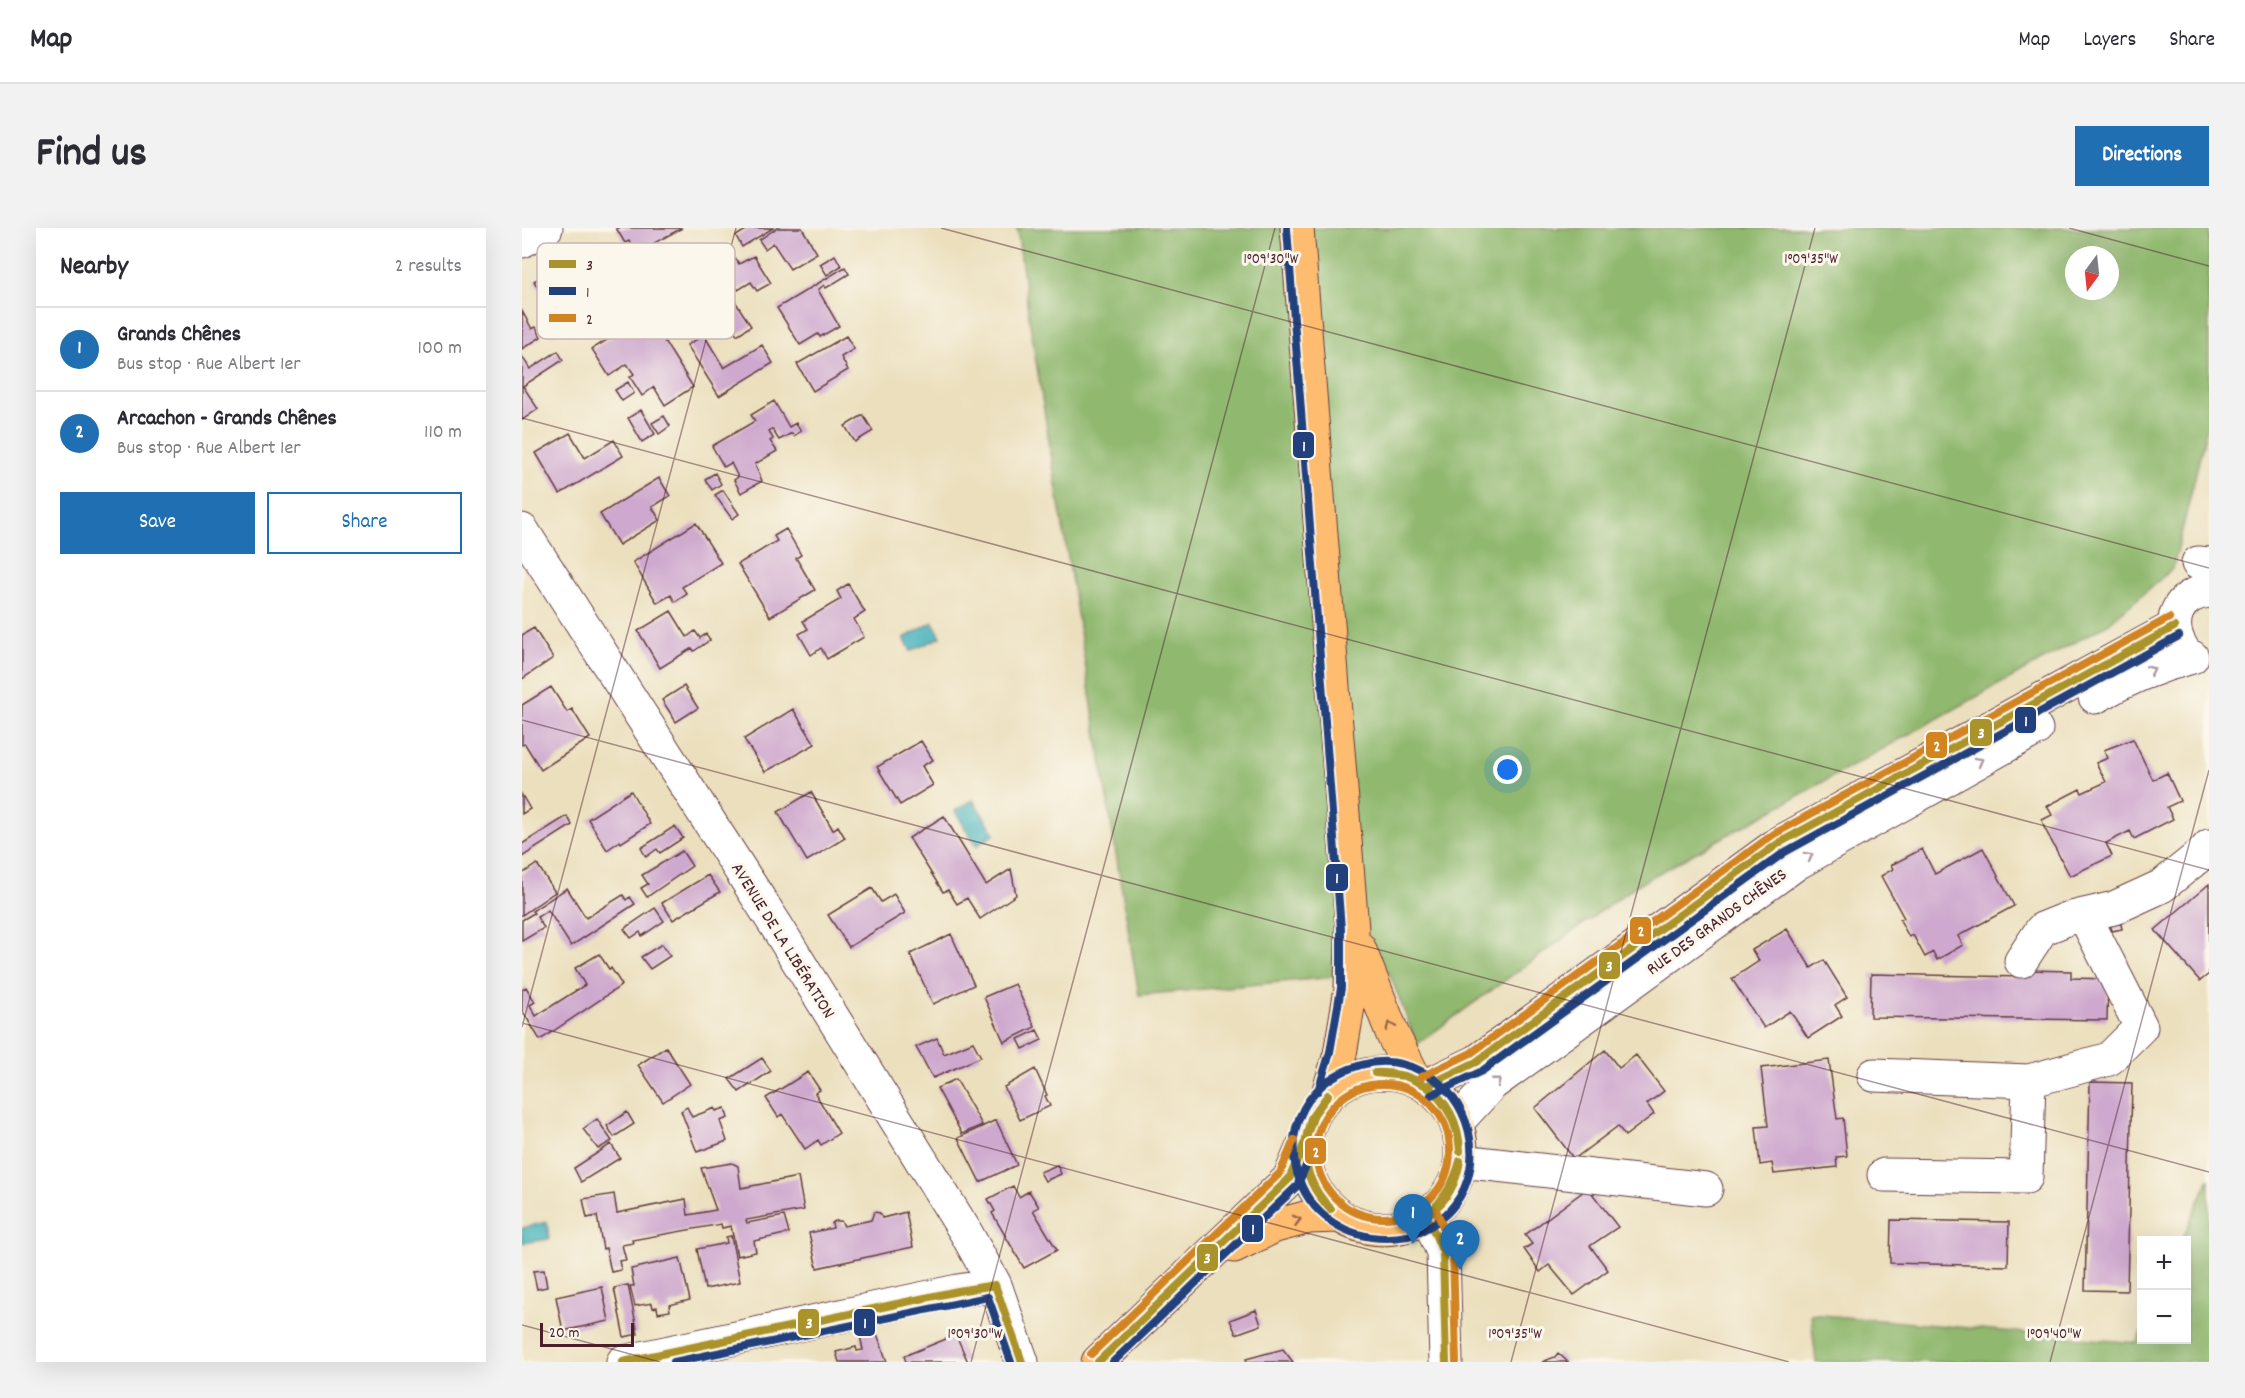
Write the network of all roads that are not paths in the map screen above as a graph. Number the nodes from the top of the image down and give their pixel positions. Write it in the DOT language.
graph roads {
  1 [pos="546,228"];
  2 [pos="1297,228"];
  3 [pos="522,241"];
  4 [pos="522,530"];
  5 [pos="2206,561"];
  6 [pos="2174,627"];
  7 [pos="2205,663"];
  8 [pos="2209,846"];
  9 [pos="2085,915"];
  10 [pos="1352,929"];
  11 [pos="2021,961"];
  12 [pos="1874,1076"];
  13 [pos="2029,1081"];
  14 [pos="1421,1082"];
  15 [pos="1328,1094"];
  16 [pos="1456,1122"];
  17 [pos="1304,1144"];
  18 [pos="1461,1161"];
  19 [pos="1884,1175"];
  20 [pos="1706,1189"];
  21 [pos="1339,1216"];
  22 [pos="1427,1216"];
  23 [pos="1205,1260"];
  24 [pos="995,1285"];
  25 [pos="623,1362"];
  26 [pos="1022,1362"];
  27 [pos="1098,1362"];
  28 [pos="1446,1362"];
  1 -- 3 [label="street"];
  2 -- 10 [label="main road"];
  4 -- 24 [label="street, AVENUE DE LA LIBÉRATION"];
  5 -- 6 [label="street"];
  6 -- 7 [label="street"];
  6 -- 14 [label="street, RUE DES GRANDS CHÊNES"];
  16 -- 7 [label="street, RUE DES GRANDS CHÊNES, one-way"];
  8 -- 9 [label="street"];
  9 -- 11 [label="street"];
  9 -- 13 [label="street"];
  14 -- 10 [label="main road, one-way"];
  10 -- 15 [label="main road"];
  12 -- 13 [label="street"];
  13 -- 19 [label="street"];
  14 -- 15 [label="main road"];
  14 -- 16 [label="main road"];
  15 -- 17 [label="main road"];
  16 -- 18 [label="main road"];
  17 -- 21 [label="main road"];
  17 -- 23 [label="main road"];
  18 -- 20 [label="street"];
  18 -- 22 [label="main road"];
  21 -- 22 [label="main road"];
  23 -- 21 [label="main road, one-way"];
  22 -- 28 [label="street"];
  23 -- 27 [label="main road"];
  24 -- 25 [label="street"];
  24 -- 26 [label="street, AVENUE DE LA LIBÉRATION"];
}
